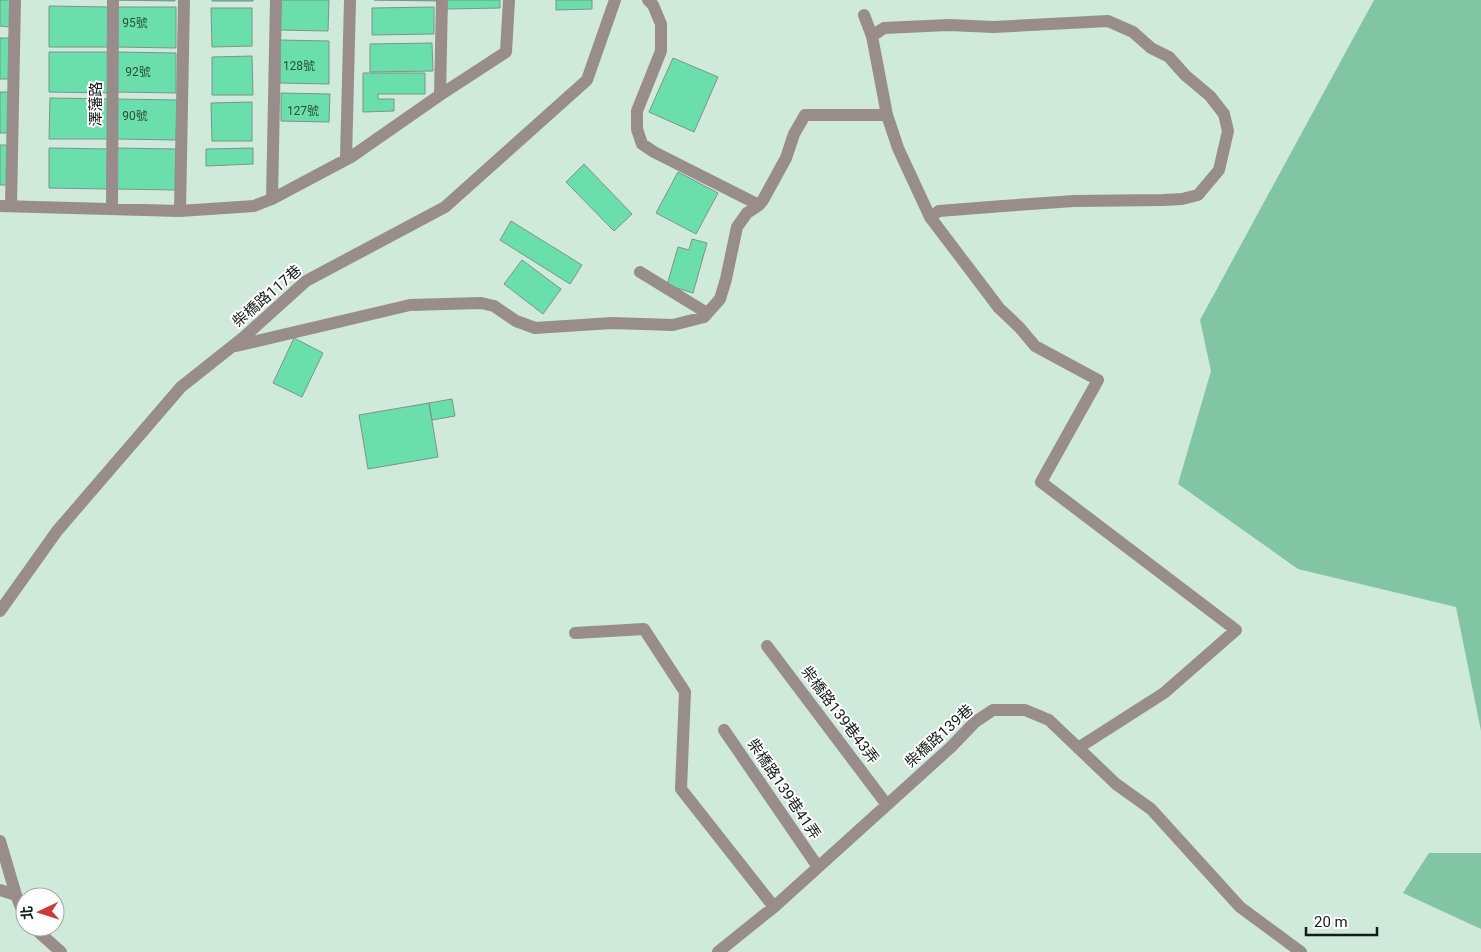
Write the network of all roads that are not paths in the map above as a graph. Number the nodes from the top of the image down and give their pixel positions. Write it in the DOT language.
graph roads {
  1 [pos="15,0"];
  2 [pos="113,0"];
  3 [pos="184,0"];
  4 [pos="276,0"];
  5 [pos="350,0"];
  6 [pos="442,0"];
  7 [pos="509,0"];
  8 [pos="614,0"];
  9 [pos="648,0"];
  10 [pos="864,15"];
  11 [pos="872,36"];
  12 [pos="440,94"];
  13 [pos="886,115"];
  14 [pos="346,159"];
  15 [pos="272,199"];
  16 [pos="759,205"];
  17 [pos="6,206"];
  18 [pos="112,209"];
  19 [pos="180,211"];
  20 [pos="930,217"];
  21 [pos="640,272"];
  22 [pos="707,313"];
  23 [pos="232,347"];
  24 [pos="0,611"];
  25 [pos="575,633"];
  26 [pos="767,646"];
  27 [pos="724,730"];
  28 [pos="1078,748"];
  29 [pos="887,805"];
  30 [pos="0,841"];
  31 [pos="818,867"];
  32 [pos="0,890"];
  33 [pos="15,893"];
  34 [pos="15,896"];
  35 [pos="774,906"];
  36 [pos="44,937"];
  37 [pos="61,952"];
  38 [pos="718,952"];
  39 [pos="1301,952"];
  1 -- 17 [label="street"];
  2 -- 18 [label="street, 澤藩路"];
  3 -- 19 [label="street"];
  4 -- 15 [label="street"];
  5 -- 14 [label="street"];
  6 -- 12 [label="street"];
  7 -- 12 [label="street"];
  8 -- 23 [label="street, 柴橋路117巷"];
  9 -- 16 [label="street"];
  10 -- 11 [label="street"];
  11 -- 13 [label="street"];
  11 -- 20 [label="street"];
  12 -- 14 [label="street"];
  13 -- 16 [label="street"];
  13 -- 20 [label="street"];
  14 -- 15 [label="street"];
  15 -- 19 [label="street"];
  16 -- 22 [label="street"];
  17 -- 18 [label="street"];
  18 -- 19 [label="street"];
  20 -- 28 [label="street"];
  21 -- 22 [label="street"];
  22 -- 23 [label="street"];
  23 -- 24 [label="street, 柴橋路117巷"];
  25 -- 35 [label="street"];
  26 -- 29 [label="street, 柴橋路139巷43弄"];
  27 -- 31 [label="street, 柴橋路139巷41弄"];
  28 -- 29 [label="street, 柴橋路139巷"];
  28 -- 39 [label="street, 柴橋路139巷"];
  29 -- 31 [label="street, 柴橋路139巷"];
  30 -- 33 [label="street"];
  31 -- 35 [label="street, 柴橋路139巷"];
  32 -- 34 [label="street"];
  35 -- 38 [label="street, 柴橋路139巷"];
  36 -- 37 [label="street"];
}
